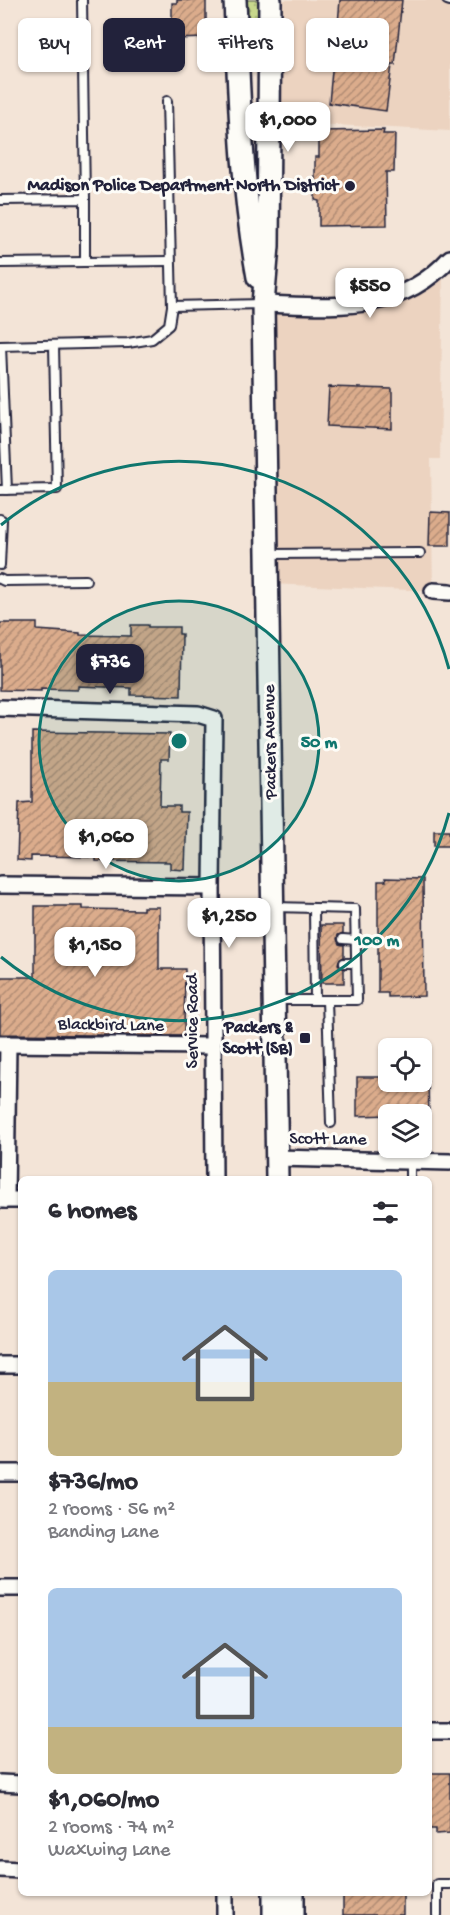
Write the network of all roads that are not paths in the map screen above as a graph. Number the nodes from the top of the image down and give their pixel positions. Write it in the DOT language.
graph roads {
  1 [pos="82,0"];
  2 [pos="235,0"];
  3 [pos="270,0"];
  4 [pos="167,101"];
  5 [pos="85,199"];
  6 [pos="0,200"];
  7 [pos="450,258"];
  8 [pos="170,261"];
  9 [pos="85,262"];
  10 [pos="0,263"];
  11 [pos="263,304"];
  12 [pos="172,306"];
  13 [pos="54,345"];
  14 [pos="1,346"];
  15 [pos="3,490"];
  16 [pos="0,519"];
  17 [pos="420,553"];
  18 [pos="268,554"];
  19 [pos="0,565"];
  20 [pos="0,579"];
  21 [pos="86,580"];
  22 [pos="433,591"];
  23 [pos="450,592"];
  24 [pos="0,708"];
  25 [pos="0,885"];
  26 [pos="212,887"];
  27 [pos="274,907"];
  28 [pos="314,908"];
  29 [pos="344,939"];
  30 [pos="356,940"];
  31 [pos="344,963"];
  32 [pos="356,963"];
  33 [pos="274,1000"];
  34 [pos="315,1000"];
  35 [pos="327,1000"];
  36 [pos="4,1044"];
  37 [pos="213,1047"];
  38 [pos="331,1123"];
  39 [pos="410,1161"];
  40 [pos="450,1162"];
  41 [pos="277,1168"];
  42 [pos="214,1176"];
  43 [pos="410,1176"];
  44 [pos="9,1200"];
  45 [pos="0,1365"];
  46 [pos="18,1365"];
  47 [pos="0,1473"];
  48 [pos="18,1473"];
  49 [pos="0,1588"];
  50 [pos="18,1588"];
  51 [pos="432,1731"];
  52 [pos="450,1731"];
  53 [pos="0,1783"];
  54 [pos="18,1784"];
  55 [pos="0,1869"];
  56 [pos="18,1870"];
  57 [pos="450,1884"];
  58 [pos="225,1896"];
  59 [pos="274,1896"];
  60 [pos="293,1896"];
  61 [pos="225,1915"];
  62 [pos="274,1915"];
  63 [pos="292,1915"];
  64 [pos="437,1915"];
  1 -- 5 [label="lane"];
  2 -- 11 [label="main road, Packers Avenue"];
  3 -- 11 [label="main road, Packers Avenue"];
  4 -- 8 [label="lane"];
  5 -- 6 [label="lane"];
  5 -- 9 [label="lane"];
  7 -- 11 [label="street"];
  8 -- 9 [label="lane"];
  8 -- 12 [label="lane"];
  9 -- 10 [label="lane"];
  11 -- 12 [label="lane"];
  11 -- 18 [label="main road, Packers Avenue"];
  12 -- 13 [label="lane"];
  13 -- 14 [label="lane"];
  13 -- 15 [label="lane"];
  14 -- 15 [label="lane"];
  16 -- 19 [label="lane"];
  17 -- 18 [label="lane"];
  18 -- 27 [label="main road, Packers Avenue"];
  20 -- 21 [label="lane"];
  22 -- 23 [label="street"];
  24 -- 26 [label="street, Service Road"];
  25 -- 26 [label="street"];
  26 -- 37 [label="street, Service Road"];
  27 -- 28 [label="lane"];
  27 -- 33 [label="main road, Packers Avenue"];
  28 -- 30 [label="lane"];
  28 -- 34 [label="lane"];
  29 -- 30 [label="lane"];
  30 -- 32 [label="lane"];
  31 -- 32 [label="lane"];
  32 -- 35 [label="lane"];
  33 -- 34 [label="lane"];
  33 -- 41 [label="main road, Packers Avenue"];
  34 -- 35 [label="lane"];
  35 -- 38 [label="lane"];
  36 -- 37 [label="street, Blackbird Lane"];
  36 -- 44 [label="street, Blackbird Lane"];
  37 -- 42 [label="street, Service Road"];
  39 -- 40 [label="street, Scott Lane"];
  39 -- 41 [label="street, Scott Lane"];
  39 -- 43 [label="lane"];
  45 -- 46 [label="street"];
  47 -- 48 [label="street"];
  49 -- 50 [label="street"];
  51 -- 52 [label="street"];
  53 -- 54 [label="street"];
  55 -- 56 [label="street"];
  57 -- 64 [label="lane"];
  58 -- 61 [label="street"];
  59 -- 62 [label="main road"];
  60 -- 63 [label="main road"];
}
